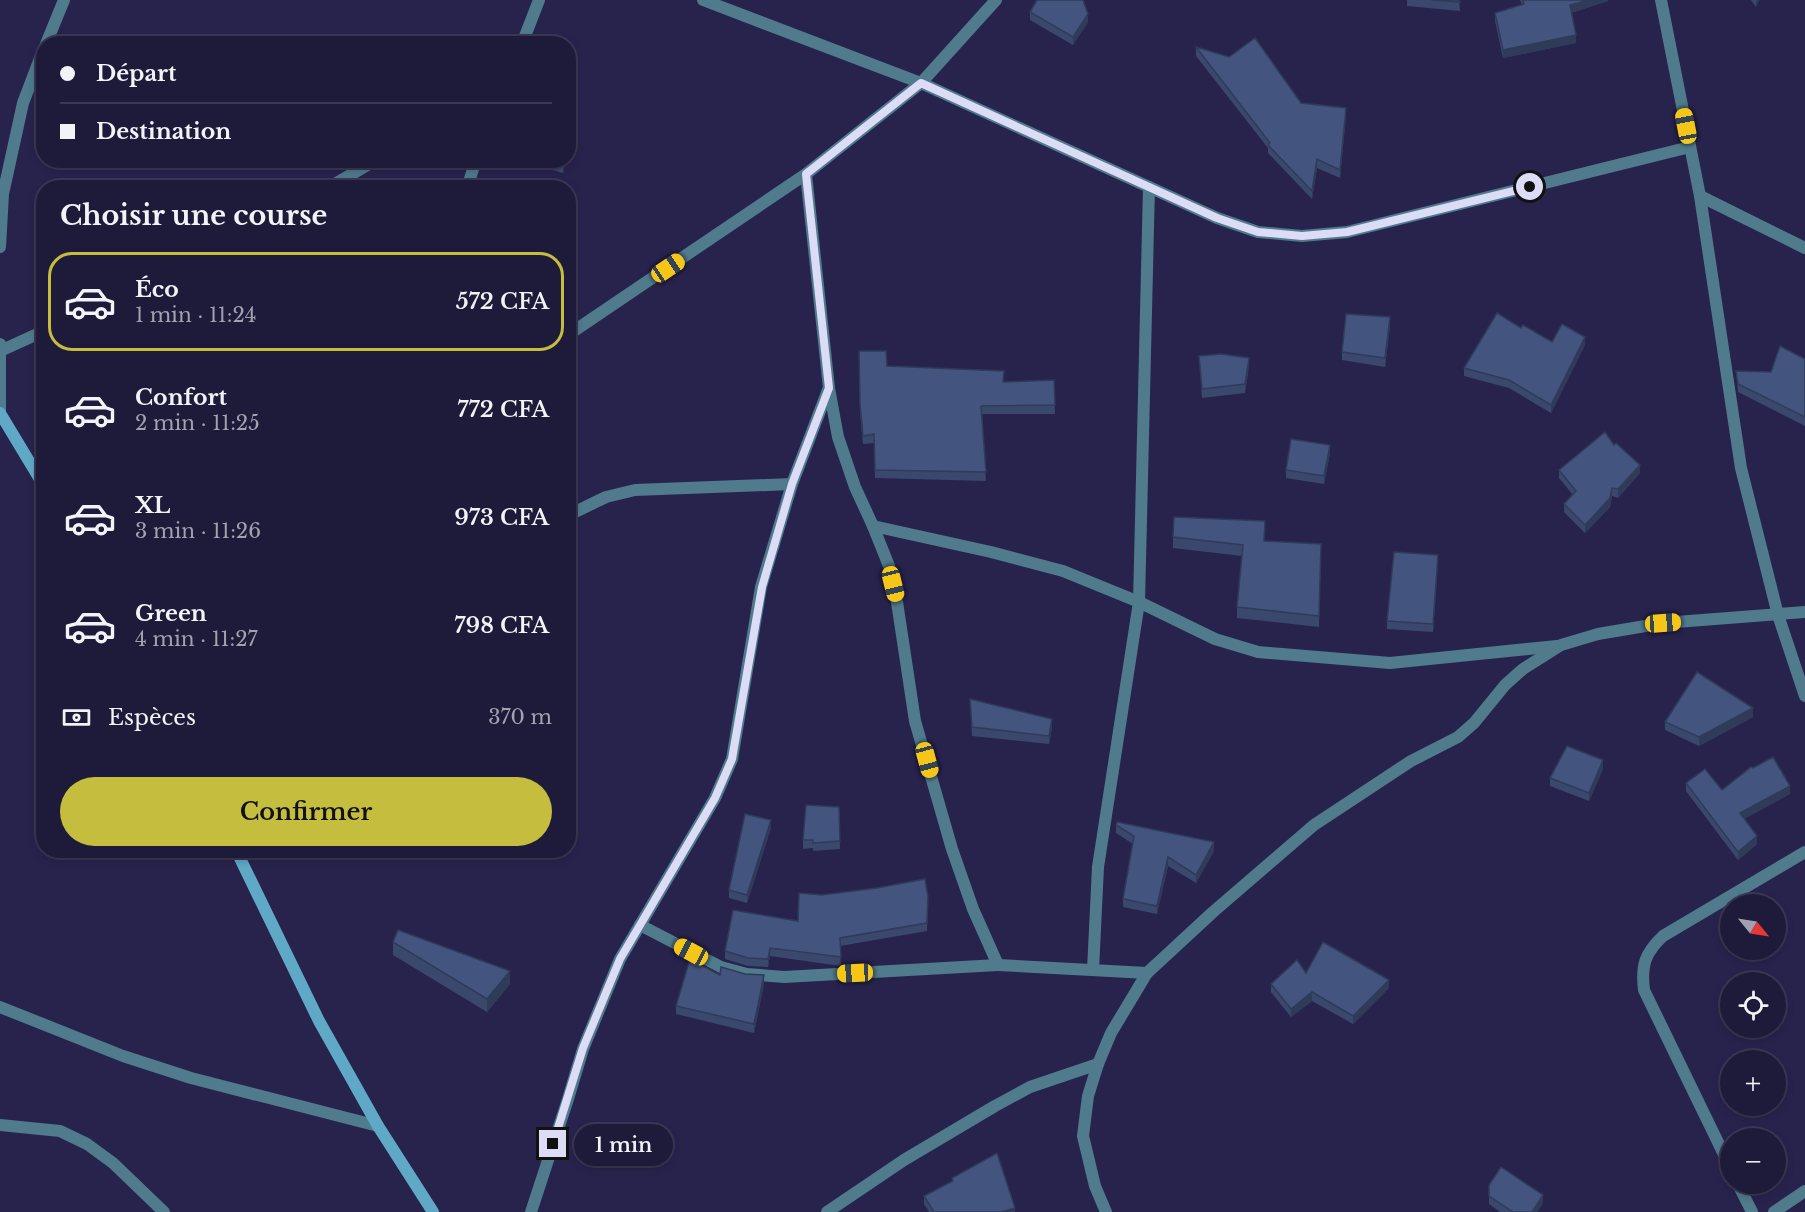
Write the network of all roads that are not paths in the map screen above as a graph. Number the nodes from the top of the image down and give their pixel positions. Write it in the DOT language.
graph roads {
  1 [pos="64,0"];
  2 [pos="539,0"];
  3 [pos="703,0"];
  4 [pos="996,0"];
  5 [pos="1660,0"];
  6 [pos="49,36"];
  7 [pos="525,36"];
  8 [pos="36,69"];
  9 [pos="921,83"];
  10 [pos="1690,147"];
  11 [pos="362,168"];
  12 [pos="806,174"];
  13 [pos="342,180"];
  14 [pos="1149,187"];
  15 [pos="1700,196"];
  16 [pos="0,248"];
  17 [pos="1805,248"];
  18 [pos="576,330"];
  19 [pos="36,335"];
  20 [pos="0,344"];
  21 [pos="0,351"];
  22 [pos="829,388"];
  23 [pos="0,415"];
  24 [pos="36,473"];
  25 [pos="792,484"];
  26 [pos="576,513"];
  27 [pos="873,526"];
  28 [pos="1139,602"];
  29 [pos="1805,612"];
  30 [pos="1778,615"];
  31 [pos="1561,645"];
  32 [pos="1805,696"];
  33 [pos="1805,852"];
  34 [pos="240,858"];
  35 [pos="640,925"];
  36 [pos="999,965"];
  37 [pos="1093,970"];
  38 [pos="1147,973"];
  39 [pos="0,1007"];
  40 [pos="1098,1064"];
  41 [pos="0,1125"];
  42 [pos="378,1126"];
  43 [pos="1720,1147"];
  44 [pos="1805,1191"];
  45 [pos="1743,1194"];
  46 [pos="830,1211"];
  47 [pos="164,1212"];
  48 [pos="433,1212"];
  49 [pos="531,1212"];
  50 [pos="1106,1212"];
  51 [pos="1752,1212"];
  52 [pos="1774,1212"];
  1 -- 6 [label="street"];
  2 -- 7 [label="street"];
  3 -- 9 [label="street"];
  4 -- 9 [label="street"];
  5 -- 10 [label="street"];
  8 -- 16 [label="street"];
  9 -- 12 [label="street"];
  9 -- 14 [label="street"];
  10 -- 14 [label="street"];
  10 -- 15 [label="street"];
  11 -- 13 [label="street"];
  12 -- 18 [label="street"];
  12 -- 22 [label="street"];
  14 -- 28 [label="street"];
  15 -- 17 [label="street"];
  15 -- 30 [label="street"];
  19 -- 21 [label="street"];
  20 -- 21 [label="street"];
  21 -- 23 [label="street"];
  22 -- 25 [label="street"];
  22 -- 27 [label="street"];
  23 -- 24 [label="street"];
  25 -- 26 [label="street"];
  25 -- 35 [label="street"];
  27 -- 28 [label="street"];
  27 -- 36 [label="street"];
  28 -- 31 [label="street"];
  28 -- 37 [label="street"];
  29 -- 30 [label="street"];
  30 -- 31 [label="street"];
  30 -- 32 [label="street"];
  31 -- 38 [label="street"];
  33 -- 43 [label="street"];
  34 -- 42 [label="street"];
  35 -- 36 [label="street"];
  35 -- 49 [label="street"];
  36 -- 37 [label="street"];
  37 -- 38 [label="street"];
  38 -- 40 [label="street"];
  39 -- 42 [label="street"];
  40 -- 46 [label="street"];
  40 -- 50 [label="street"];
  41 -- 47 [label="street"];
  42 -- 48 [label="street"];
  44 -- 52 [label="street"];
  45 -- 51 [label="street"];
}
